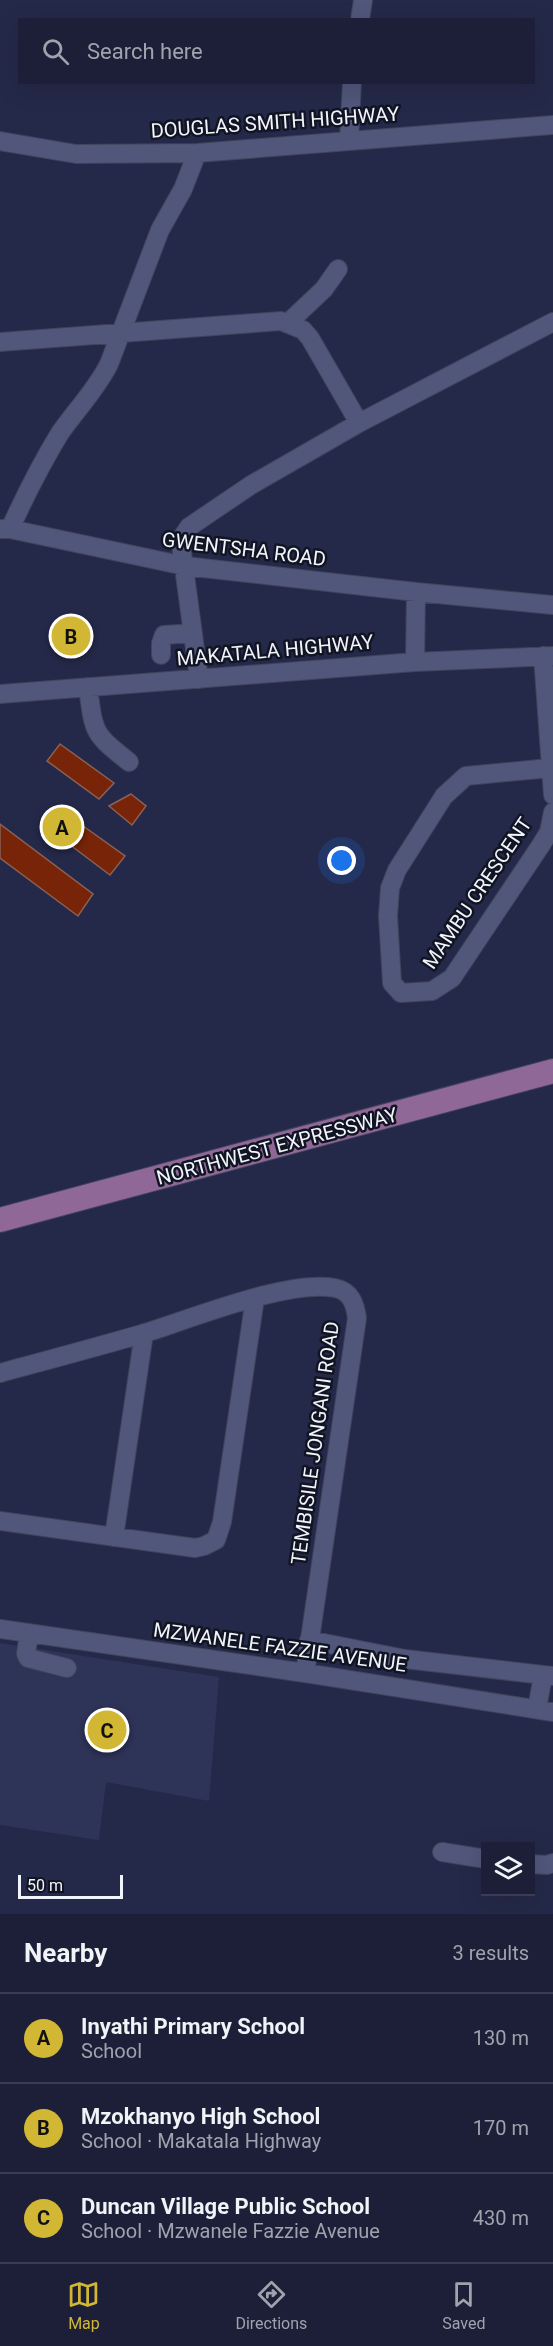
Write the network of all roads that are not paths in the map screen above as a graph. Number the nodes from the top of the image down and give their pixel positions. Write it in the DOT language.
graph roads {
  1 [pos="363,0"];
  2 [pos="360,18"];
  3 [pos="352,84"];
  4 [pos="553,125"];
  5 [pos="349,140"];
  6 [pos="0,141"];
  7 [pos="197,153"];
  8 [pos="338,268"];
  9 [pos="553,322"];
  10 [pos="288,323"];
  11 [pos="122,333"];
  12 [pos="0,342"];
  13 [pos="359,423"];
  14 [pos="5,529"];
  15 [pos="185,566"];
  16 [pos="416,592"];
  17 [pos="553,605"];
  18 [pos="193,633"];
  19 [pos="161,655"];
  20 [pos="548,656"];
  21 [pos="415,662"];
  22 [pos="199,680"];
  23 [pos="88,687"];
  24 [pos="0,694"];
  25 [pos="129,762"];
  26 [pos="550,768"];
  27 [pos="553,795"];
  28 [pos="553,812"];
  29 [pos="553,1071"];
  30 [pos="553,1087"];
  31 [pos="0,1220"];
  32 [pos="0,1236"];
  33 [pos="255,1298"];
  34 [pos="144,1333"];
  35 [pos="0,1374"];
  36 [pos="0,1521"];
  37 [pos="114,1537"];
  38 [pos="0,1629"];
  39 [pos="29,1634"];
  40 [pos="309,1640"];
  41 [pos="67,1668"];
  42 [pos="304,1673"];
  43 [pos="548,1676"];
  44 [pos="545,1711"];
  45 [pos="442,1852"];
  46 [pos="481,1858"];
  47 [pos="553,1863"];
  48 [pos="535,1864"];
  1 -- 2 [label="street"];
  3 -- 5 [label="street"];
  4 -- 5 [label="street, DOUGLAS SMITH HIGHWAY"];
  5 -- 7 [label="street, DOUGLAS SMITH HIGHWAY"];
  6 -- 7 [label="street, DOUGLAS SMITH HIGHWAY"];
  7 -- 11 [label="street"];
  8 -- 10 [label="street"];
  9 -- 13 [label="street"];
  10 -- 11 [label="street"];
  10 -- 13 [label="street"];
  11 -- 12 [label="street"];
  11 -- 14 [label="street"];
  13 -- 15 [label="street"];
  14 -- 15 [label="street, GWENTSHA ROAD"];
  15 -- 16 [label="street, GWENTSHA ROAD"];
  15 -- 18 [label="street"];
  16 -- 17 [label="street, GWENTSHA ROAD"];
  16 -- 21 [label="street"];
  18 -- 19 [label="street"];
  18 -- 22 [label="street"];
  20 -- 21 [label="street, MAKATALA HIGHWAY"];
  20 -- 26 [label="street"];
  21 -- 22 [label="street, MAKATALA HIGHWAY"];
  22 -- 23 [label="street, MAKATALA HIGHWAY"];
  23 -- 24 [label="street, MAKATALA HIGHWAY"];
  23 -- 25 [label="street"];
  26 -- 27 [label="street"];
  26 -- 28 [label="street, MAMBU CRESCENT"];
  29 -- 31 [label="main road, NORTHWEST EXPRESSWAY"];
  30 -- 32 [label="main road, NORTHWEST EXPRESSWAY"];
  33 -- 34 [label="street, TEMBISILE JONGANI ROAD"];
  33 -- 37 [label="street"];
  33 -- 40 [label="street, TEMBISILE JONGANI ROAD"];
  34 -- 35 [label="street, TEMBISILE JONGANI ROAD"];
  34 -- 37 [label="street"];
  36 -- 37 [label="street"];
  38 -- 39 [label="street, MZWANELE FAZZIE AVENUE"];
  39 -- 41 [label="street"];
  39 -- 42 [label="street, MZWANELE FAZZIE AVENUE"];
  40 -- 42 [label="street, TEMBISILE JONGANI ROAD"];
  40 -- 43 [label="street"];
  42 -- 44 [label="street, MZWANELE FAZZIE AVENUE"];
  43 -- 44 [label="street"];
  45 -- 46 [label="street"];
  47 -- 48 [label="street"];
}
